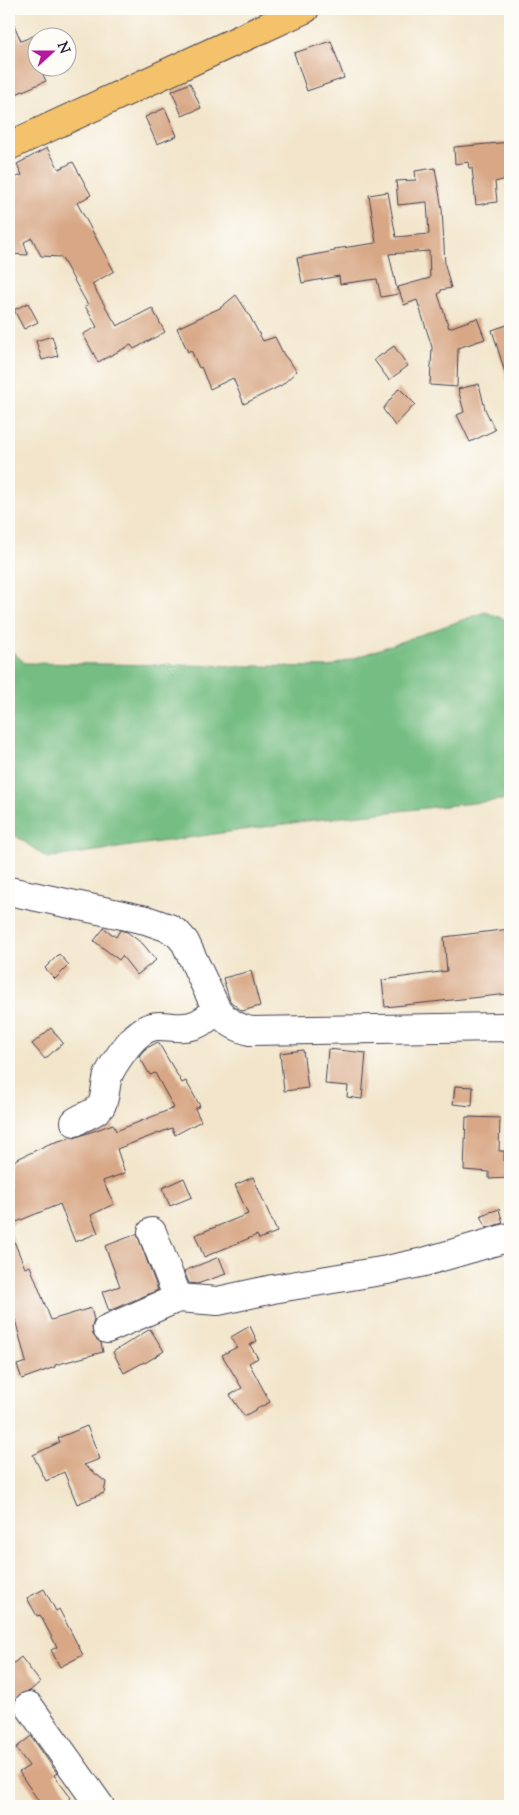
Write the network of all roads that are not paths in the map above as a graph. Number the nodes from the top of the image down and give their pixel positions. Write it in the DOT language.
graph roads {
  1 [pos="305,9"];
  2 [pos="9,146"];
  3 [pos="9,891"];
  4 [pos="217,1010"];
  5 [pos="510,1030"];
  6 [pos="75,1122"];
  7 [pos="152,1232"];
  8 [pos="510,1237"];
  9 [pos="178,1298"];
  10 [pos="107,1329"];
  11 [pos="29,1706"];
  12 [pos="100,1806"];
  1 -- 2 [label="main road"];
  3 -- 4 [label="street"];
  4 -- 5 [label="street"];
  4 -- 6 [label="street"];
  7 -- 9 [label="street"];
  8 -- 9 [label="street"];
  9 -- 10 [label="street"];
  11 -- 12 [label="street"];
}
